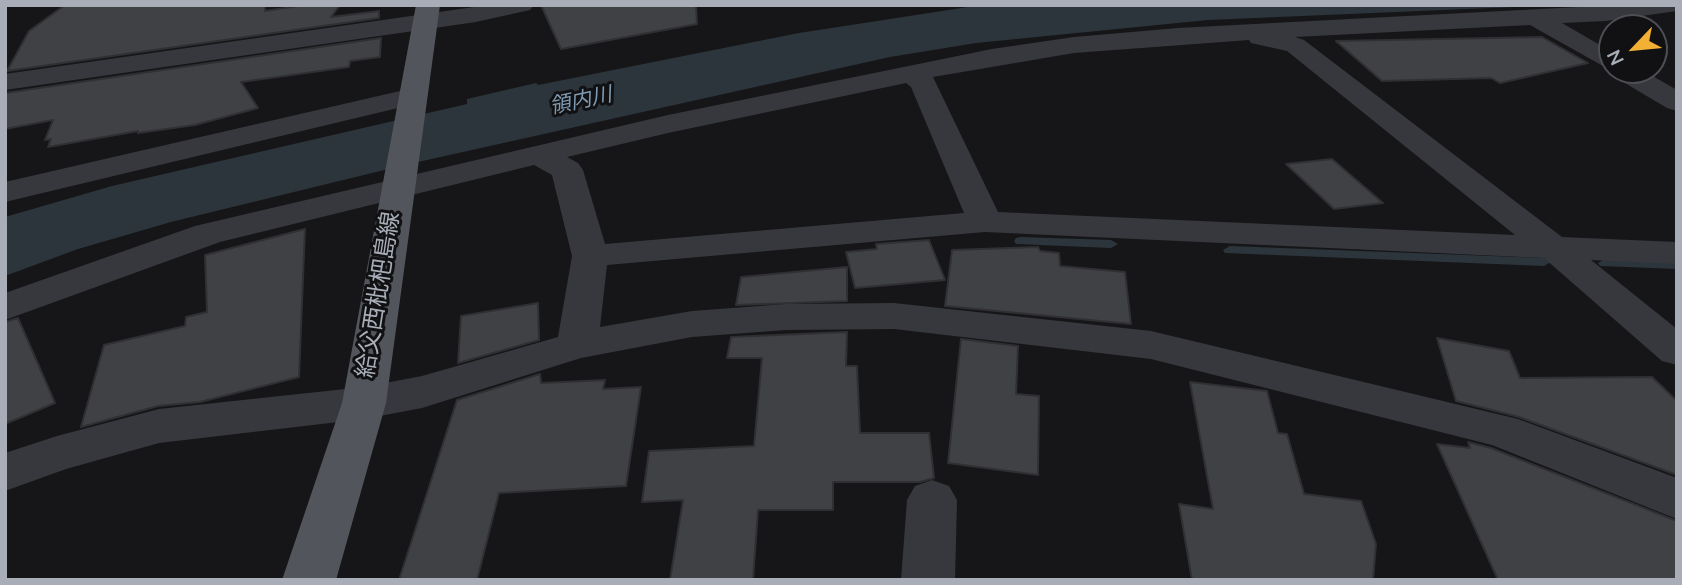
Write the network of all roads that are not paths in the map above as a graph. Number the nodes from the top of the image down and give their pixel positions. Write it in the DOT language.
graph roads {
  1 [pos="522,5"];
  2 [pos="1671,5"];
  3 [pos="427,14"];
  4 [pos="1535,18"];
  5 [pos="1234,33"];
  6 [pos="1598,55"];
  7 [pos="910,72"];
  8 [pos="5,82"];
  9 [pos="1647,84"];
  10 [pos="413,97"];
  11 [pos="1677,102"];
  12 [pos="536,154"];
  13 [pos="9,185"];
  14 [pos="398,185"];
  15 [pos="985,222"];
  16 [pos="1554,248"];
  17 [pos="1677,253"];
  18 [pos="590,256"];
  19 [pos="5,307"];
  20 [pos="577,345"];
  21 [pos="1677,351"];
  22 [pos="364,403"];
  23 [pos="5,472"];
  24 [pos="1677,499"];
  25 [pos="932,500"];
  26 [pos="309,580"];
  27 [pos="928,580"];
  1 -- 3 [label="street"];
  2 -- 4 [label="street"];
  3 -- 8 [label="street"];
  3 -- 10 [label="main road, 給父西枇杷島線"];
  4 -- 5 [label="street"];
  4 -- 6 [label="street"];
  5 -- 7 [label="street"];
  5 -- 16 [label="street"];
  7 -- 12 [label="street"];
  7 -- 15 [label="street"];
  9 -- 11 [label="street"];
  10 -- 13 [label="street"];
  10 -- 14 [label="main road, 給父西枇杷島線"];
  12 -- 14 [label="street"];
  12 -- 18 [label="street"];
  14 -- 19 [label="street"];
  14 -- 22 [label="main road, 給父西枇杷島線"];
  15 -- 16 [label="street"];
  15 -- 18 [label="street"];
  16 -- 17 [label="street"];
  16 -- 21 [label="street"];
  18 -- 20 [label="street"];
  20 -- 22 [label="street"];
  20 -- 24 [label="street"];
  22 -- 23 [label="street"];
  22 -- 26 [label="main road, 給父西枇杷島線"];
  25 -- 27 [label="street"];
}
